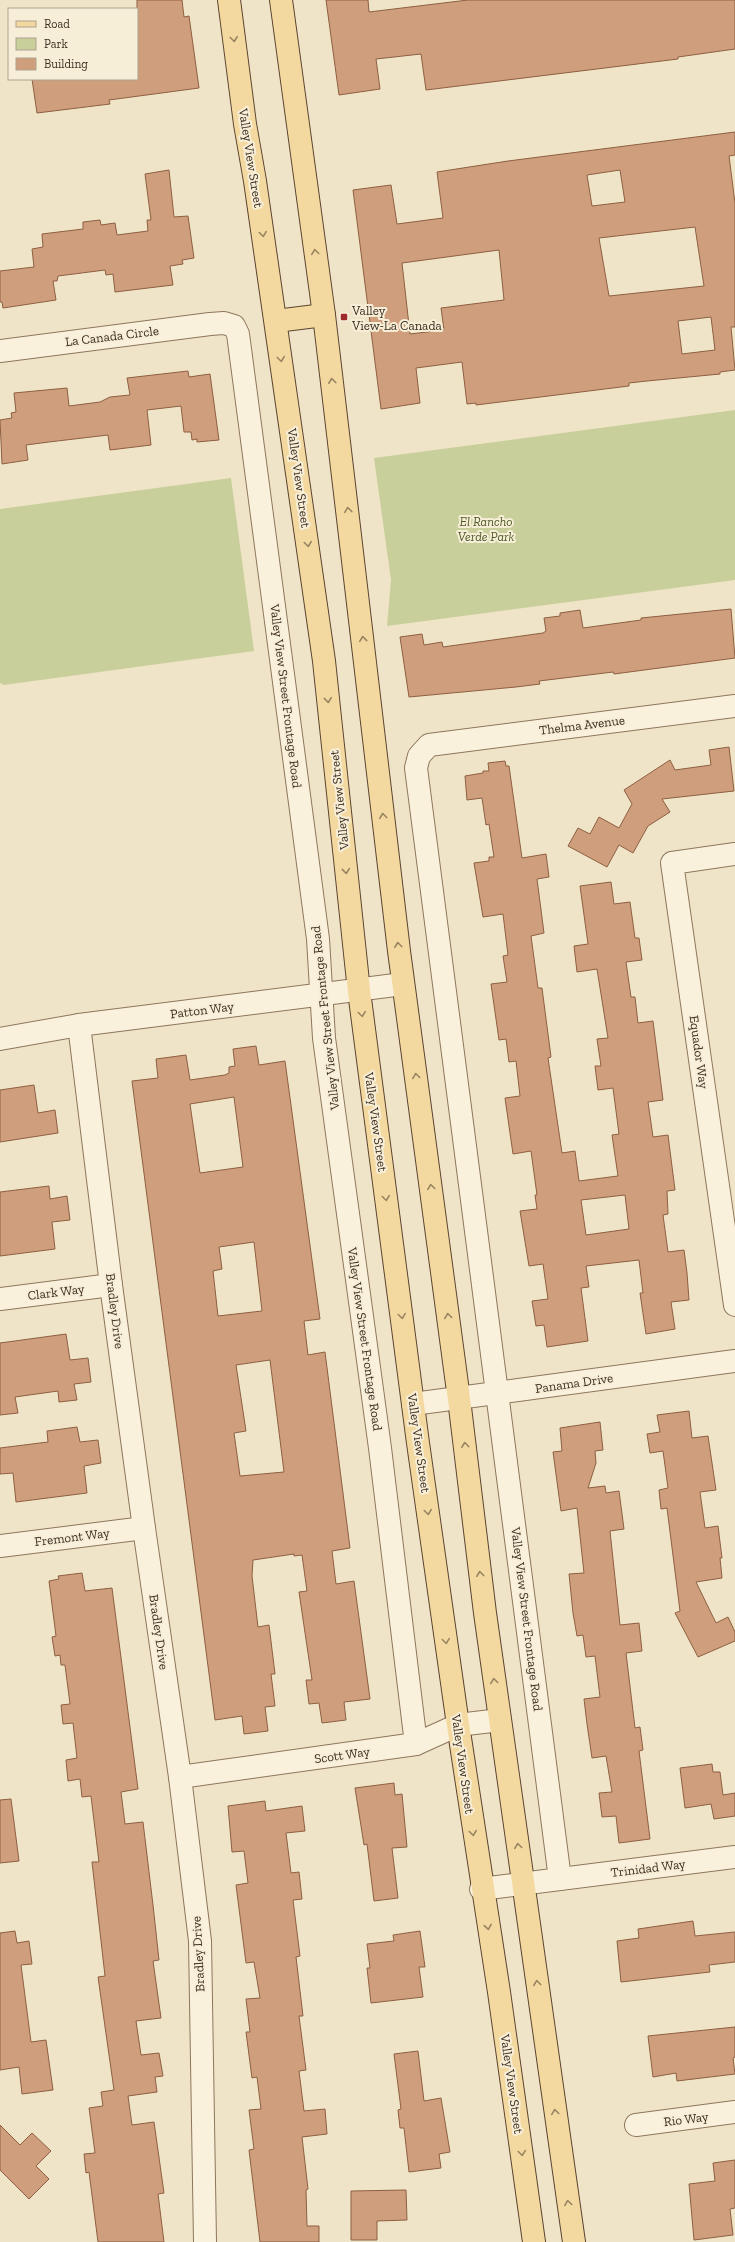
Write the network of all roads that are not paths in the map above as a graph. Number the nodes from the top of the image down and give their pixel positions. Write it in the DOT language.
graph roads {
  1 [pos="229,0"];
  2 [pos="281,0"];
  3 [pos="324,315"];
  4 [pos="276,321"];
  5 [pos="224,323"];
  6 [pos="0,351"];
  7 [pos="735,706"];
  8 [pos="429,745"];
  9 [pos="735,854"];
  10 [pos="404,984"];
  11 [pos="359,991"];
  12 [pos="321,995"];
  13 [pos="79,1025"];
  14 [pos="0,1038"];
  15 [pos="111,1284"];
  16 [pos="0,1299"];
  17 [pos="735,1305"];
  18 [pos="735,1361"];
  19 [pos="498,1393"];
  20 [pos="459,1399"];
  21 [pos="413,1404"];
  22 [pos="144,1528"];
  23 [pos="0,1546"];
  24 [pos="500,1720"];
  25 [pos="458,1725"];
  26 [pos="416,1744"];
  27 [pos="180,1777"];
  28 [pos="735,1857"];
  29 [pos="560,1879"];
  30 [pos="523,1884"];
  31 [pos="481,1889"];
  32 [pos="735,2112"];
  33 [pos="636,2125"];
  34 [pos="205,2242"];
  35 [pos="534,2242"];
  36 [pos="574,2242"];
  1 -- 4 [label="main road, Valley View Street, one-way"];
  3 -- 2 [label="main road, one-way"];
  3 -- 4 [label="main road"];
  10 -- 3 [label="main road, one-way"];
  4 -- 11 [label="main road, Valley View Street, one-way"];
  5 -- 6 [label="street, La Canada Circle"];
  5 -- 12 [label="street, Valley View Street Frontage Road"];
  7 -- 8 [label="street, Thelma Avenue"];
  8 -- 19 [label="street, Valley View Street Frontage Road"];
  9 -- 17 [label="street, Equador Way"];
  10 -- 11 [label="street, Patton Way"];
  20 -- 10 [label="main road, one-way"];
  11 -- 12 [label="street, Patton Way"];
  11 -- 21 [label="main road, Valley View Street, one-way"];
  12 -- 13 [label="street, Patton Way"];
  12 -- 26 [label="street, Valley View Street Frontage Road"];
  13 -- 14 [label="street, Patton Way"];
  13 -- 15 [label="street, Bradley Drive"];
  15 -- 16 [label="street, Clark Way"];
  15 -- 22 [label="street, Bradley Drive"];
  18 -- 19 [label="street, Panama Drive"];
  19 -- 20 [label="street, Panama Drive"];
  19 -- 29 [label="street, Valley View Street Frontage Road"];
  20 -- 21 [label="street, Panama Drive"];
  24 -- 20 [label="main road, one-way"];
  21 -- 25 [label="main road, Valley View Street, one-way"];
  22 -- 23 [label="street, Fremont Way"];
  22 -- 27 [label="street, Bradley Drive"];
  24 -- 25 [label="street, Scott Way"];
  30 -- 24 [label="main road, one-way"];
  25 -- 26 [label="street, Scott Way"];
  25 -- 31 [label="main road, Valley View Street, one-way"];
  26 -- 27 [label="street, Scott Way"];
  27 -- 34 [label="street, Bradley Drive"];
  28 -- 29 [label="street, Trinidad Way"];
  29 -- 30 [label="street, Trinidad Way"];
  30 -- 31 [label="street, Trinidad Way"];
  36 -- 30 [label="main road, one-way"];
  31 -- 35 [label="main road, Valley View Street, one-way"];
  32 -- 33 [label="street, Rio Way"];
}
